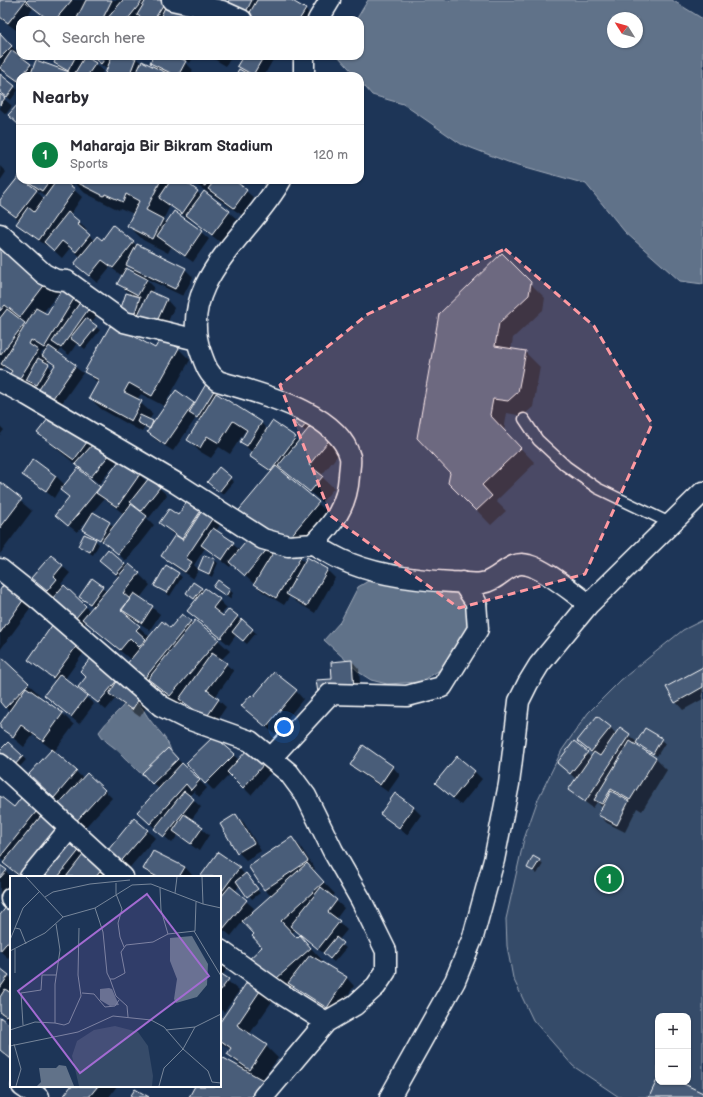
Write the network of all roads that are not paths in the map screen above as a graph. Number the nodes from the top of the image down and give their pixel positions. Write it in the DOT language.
graph roads {
  1 [pos="172,0"];
  2 [pos="330,0"];
  3 [pos="233,16"];
  4 [pos="320,16"];
  5 [pos="304,60"];
  6 [pos="304,72"];
  7 [pos="278,184"];
  8 [pos="0,234"];
  9 [pos="197,340"];
  10 [pos="0,381"];
  11 [pos="524,419"];
  12 [pos="703,492"];
  13 [pos="670,523"];
  14 [pos="313,544"];
  15 [pos="0,569"];
  16 [pos="462,582"];
  17 [pos="589,604"];
  18 [pos="271,758"];
  19 [pos="0,764"];
  20 [pos="70,828"];
  21 [pos="31,876"];
  22 [pos="122,876"];
  23 [pos="221,951"];
  24 [pos="326,1022"];
  25 [pos="21,1087"];
  26 [pos="23,1087"];
  27 [pos="13,1097"];
  28 [pos="38,1097"];
  29 [pos="263,1097"];
  30 [pos="390,1097"];
  1 -- 3 [label="street"];
  2 -- 4 [label="street"];
  5 -- 6 [label="street"];
  7 -- 9 [label="street"];
  8 -- 9 [label="street"];
  9 -- 14 [label="street"];
  10 -- 14 [label="street"];
  11 -- 13 [label="lane"];
  12 -- 13 [label="street"];
  13 -- 17 [label="street"];
  14 -- 16 [label="street"];
  15 -- 18 [label="street"];
  16 -- 17 [label="street"];
  16 -- 18 [label="street"];
  17 -- 30 [label="street"];
  18 -- 24 [label="street"];
  19 -- 20 [label="street"];
  20 -- 21 [label="street"];
  20 -- 22 [label="street"];
  23 -- 24 [label="street"];
  24 -- 29 [label="street"];
  25 -- 27 [label="street"];
  26 -- 28 [label="street"];
}
